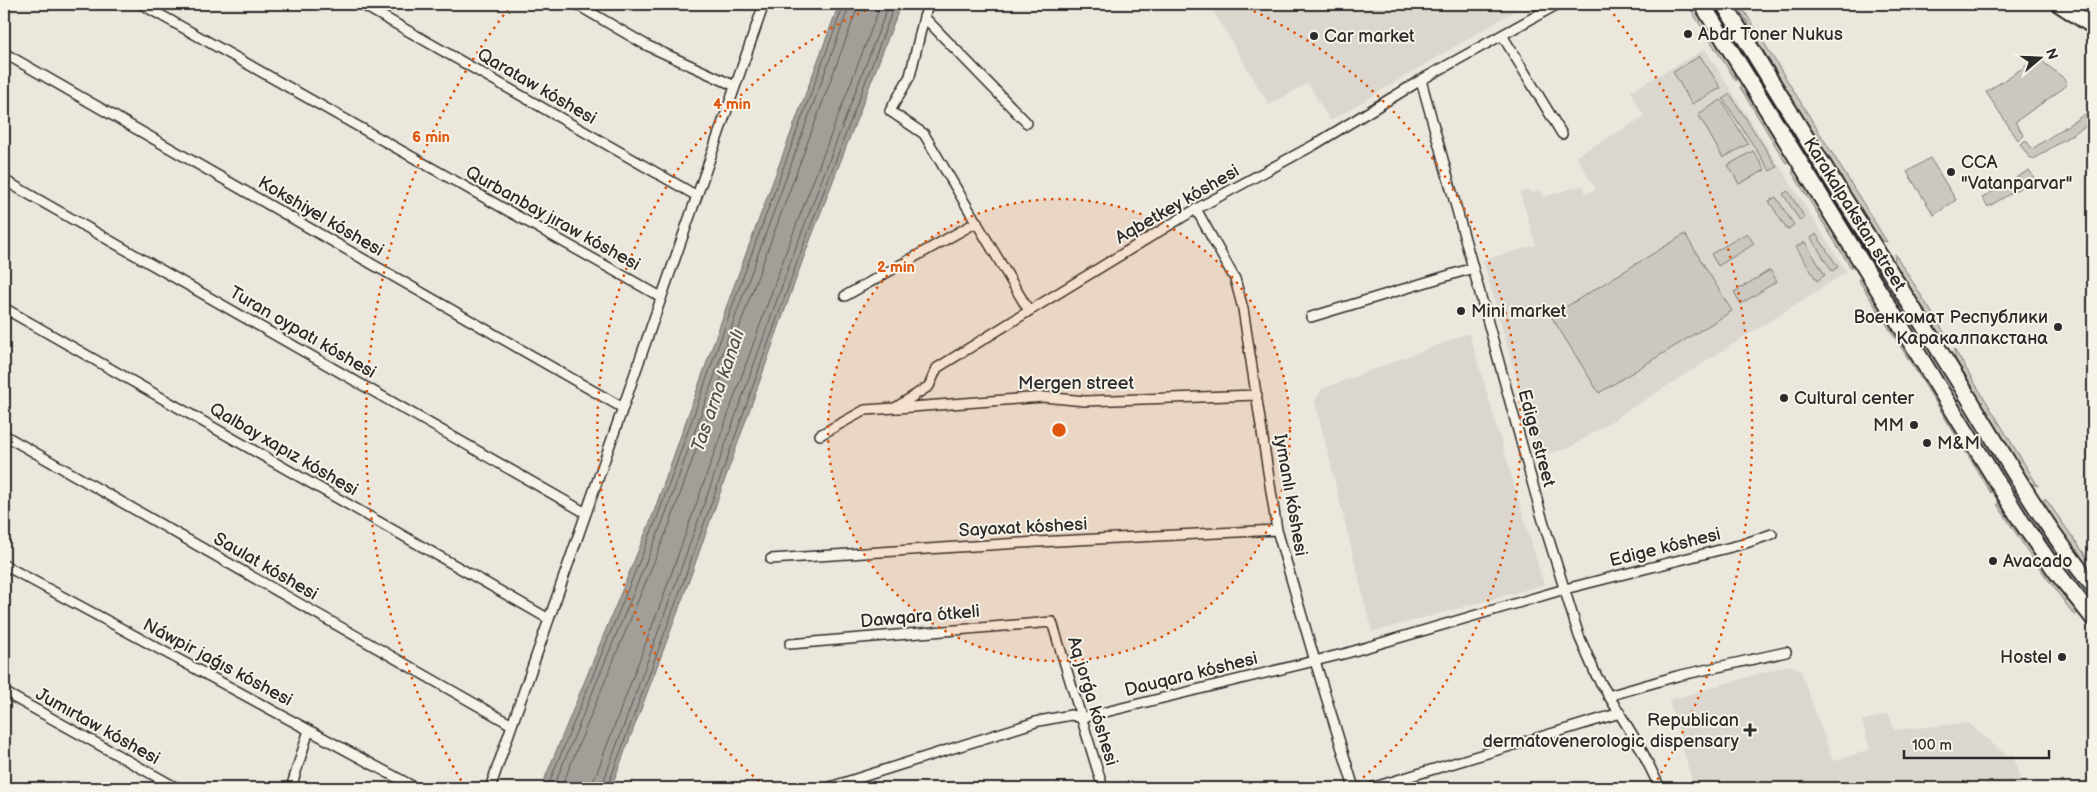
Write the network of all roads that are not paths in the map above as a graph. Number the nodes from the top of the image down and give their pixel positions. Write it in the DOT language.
graph roads {
  1 [pos="6,4"];
  2 [pos="141,4"];
  3 [pos="361,4"];
  4 [pos="576,4"];
  5 [pos="764,4"];
  6 [pos="929,4"];
  7 [pos="1558,4"];
  8 [pos="1702,4"];
  9 [pos="1724,4"];
  10 [pos="2059,4"];
  11 [pos="4,8"];
  12 [pos="924,17"];
  13 [pos="2091,20"];
  14 [pos="1502,35"];
  15 [pos="4,53"];
  16 [pos="1420,80"];
  17 [pos="735,86"];
  18 [pos="1027,123"];
  19 [pos="1562,134"];
  20 [pos="4,180"];
  21 [pos="697,196"];
  22 [pos="1196,209"];
  23 [pos="976,222"];
  24 [pos="1881,258"];
  25 [pos="1473,268"];
  26 [pos="1866,268"];
  27 [pos="845,296"];
  28 [pos="661,297"];
  29 [pos="4,308"];
  30 [pos="1029,311"];
  31 [pos="1311,317"];
  32 [pos="1257,395"];
  33 [pos="622,408"];
  34 [pos="895,408"];
  35 [pos="4,435"];
  36 [pos="820,435"];
  37 [pos="2028,496"];
  38 [pos="2012,506"];
  39 [pos="586,513"];
  40 [pos="1277,530"];
  41 [pos="1772,534"];
  42 [pos="772,559"];
  43 [pos="4,565"];
  44 [pos="2093,586"];
  45 [pos="1565,589"];
  46 [pos="2093,618"];
  47 [pos="549,619"];
  48 [pos="1052,622"];
  49 [pos="790,644"];
  50 [pos="1786,652"];
  51 [pos="1315,660"];
  52 [pos="4,692"];
  53 [pos="1608,696"];
  54 [pos="1620,713"];
  55 [pos="1081,718"];
  56 [pos="512,725"];
  57 [pos="310,730"];
  58 [pos="177,788"];
  59 [pos="291,788"];
  60 [pos="416,788"];
  61 [pos="490,788"];
  62 [pos="827,788"];
  63 [pos="1103,788"];
  64 [pos="1354,788"];
  65 [pos="1371,788"];
  66 [pos="1660,788"];
  1 -- 11 [label="street"];
  2 -- 28 [label="street, Qurbanbay jıraw kóshesi"];
  3 -- 21 [label="street, Qarataw kóshesi"];
  4 -- 17 [label="street"];
  5 -- 17 [label="street"];
  6 -- 12 [label="street"];
  7 -- 14 [label="street, Aqbetkey kóshesi"];
  8 -- 26 [label="main road, Karakalpakstan street"];
  9 -- 24 [label="main road, Karakalpakstan street"];
  10 -- 13 [label="main road"];
  12 -- 18 [label="street"];
  12 -- 23 [label="street"];
  14 -- 16 [label="street, Aqbetkey kóshesi"];
  14 -- 19 [label="street"];
  15 -- 33 [label="street, Kokshiyel kóshesi"];
  16 -- 22 [label="street, Aqbetkey kóshesi"];
  16 -- 25 [label="street, Edige street"];
  17 -- 21 [label="street"];
  20 -- 39 [label="street, Turan oypatı kóshesi"];
  21 -- 28 [label="street"];
  22 -- 30 [label="street, Aqbetkey kóshesi"];
  22 -- 32 [label="street, Iymanlı kóshesi"];
  23 -- 27 [label="street"];
  23 -- 30 [label="street"];
  24 -- 26 [label="main road"];
  24 -- 37 [label="main road, Karakalpakstan street"];
  25 -- 31 [label="street"];
  25 -- 45 [label="street, Edige street"];
  26 -- 38 [label="main road, Karakalpakstan street"];
  28 -- 33 [label="street"];
  29 -- 47 [label="street, Qalbay xapız kóshesi"];
  30 -- 34 [label="street, Aqbetkey kóshesi"];
  32 -- 34 [label="street, Mergen street"];
  32 -- 40 [label="street, Iymanlı kóshesi"];
  33 -- 39 [label="street"];
  34 -- 36 [label="street, Aqbetkey kóshesi"];
  35 -- 56 [label="street, Saulat kóshesi"];
  37 -- 38 [label="main road"];
  37 -- 44 [label="main road, Karakalpakstan street"];
  38 -- 46 [label="main road, Karakalpakstan street"];
  39 -- 47 [label="street"];
  40 -- 42 [label="street, Sayaxat kóshesi"];
  40 -- 51 [label="street, Iymanlı kóshesi"];
  41 -- 45 [label="street, Edige kóshesi"];
  43 -- 57 [label="street, Náwpir jaǵıs kóshesi"];
  45 -- 51 [label="street, Dauqara kóshesi"];
  45 -- 53 [label="street, Edige street"];
  47 -- 56 [label="street"];
  48 -- 49 [label="street, Dawqara ótkeli"];
  48 -- 55 [label="street, Aq jorǵa kóshesi"];
  50 -- 53 [label="street"];
  51 -- 55 [label="street, Dauqara kóshesi"];
  51 -- 64 [label="street, Iymanlı kóshesi"];
  52 -- 58 [label="street, Jumırtaw kóshesi"];
  53 -- 54 [label="street, Edige street"];
  54 -- 65 [label="street"];
  54 -- 66 [label="street, Edige street"];
  55 -- 62 [label="street, Dauqara kóshesi"];
  55 -- 63 [label="street, Aq jorǵa kóshesi"];
  56 -- 61 [label="street"];
  57 -- 59 [label="street"];
  57 -- 60 [label="street, Náwpir jaǵıs kóshesi"];
}
